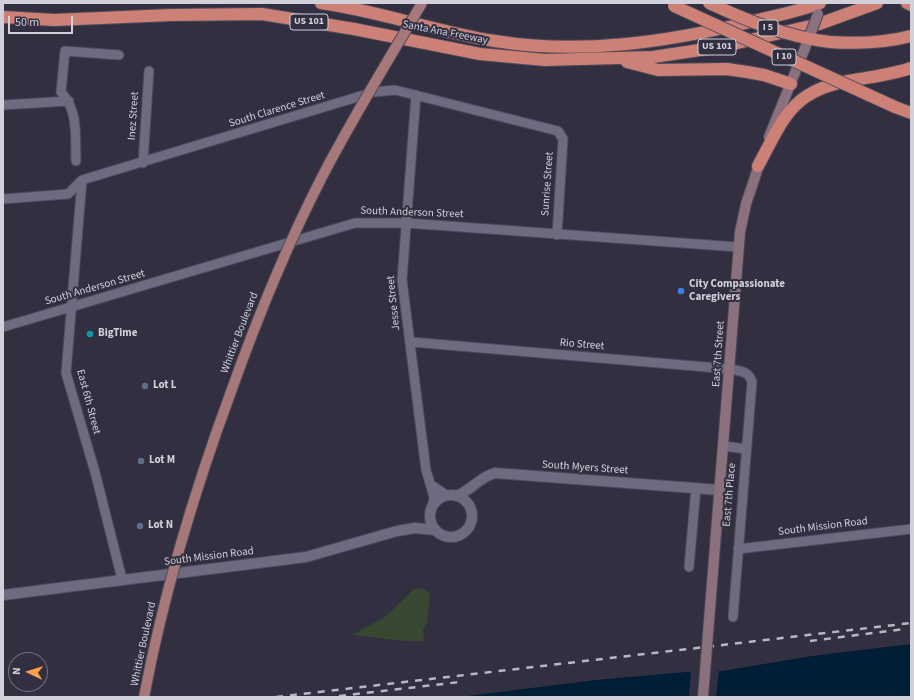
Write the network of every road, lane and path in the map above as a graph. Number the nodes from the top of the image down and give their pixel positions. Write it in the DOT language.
graph roads {
  1 [pos="321,3"];
  2 [pos="422,3"];
  3 [pos="709,3"];
  4 [pos="908,3"];
  5 [pos="877,4"];
  6 [pos="670,5"];
  7 [pos="911,5"];
  8 [pos="820,6"];
  9 [pos="3,17"];
  10 [pos="911,36"];
  11 [pos="119,55"];
  12 [pos="612,58"];
  13 [pos="911,68"];
  14 [pos="149,71"];
  15 [pos="791,84"];
  16 [pos="416,95"];
  17 [pos="69,101"];
  18 [pos="3,105"];
  19 [pos="911,114"];
  20 [pos="562,135"];
  21 [pos="76,161"];
  22 [pos="143,163"];
  23 [pos="758,166"];
  24 [pos="82,180"];
  25 [pos="3,199"];
  26 [pos="406,223"];
  27 [pos="557,234"];
  28 [pos="738,248"];
  29 [pos="71,308"];
  30 [pos="3,326"];
  31 [pos="411,342"];
  32 [pos="730,369"];
  33 [pos="750,376"];
  34 [pos="724,446"];
  35 [pos="746,449"];
  36 [pos="430,484"];
  37 [pos="476,484"];
  38 [pos="696,488"];
  39 [pos="720,490"];
  40 [pos="451,496"];
  41 [pos="469,507"];
  42 [pos="432,508"];
  43 [pos="415,528"];
  44 [pos="911,529"];
  45 [pos="435,530"];
  46 [pos="738,549"];
  47 [pos="689,567"];
  48 [pos="122,579"];
  49 [pos="3,595"];
  50 [pos="733,617"];
  51 [pos="144,697"];
  52 [pos="703,697"];
  1 -- 8 [label="highway, Santa Ana Freeway / US 101"];
  2 -- 51 [label="main road, Whittier Boulevard, bridge"];
  3 -- 10 [label="highway, I 5, bridge"];
  4 -- 7 [label="highway"];
  5 -- 12 [label="highway, Santa Ana Freeway / US 101"];
  6 -- 19 [label="highway, I 10, bridge"];
  8 -- 15 [label="main road, East 7th Street, bridge"];
  9 -- 12 [label="highway, Santa Ana Freeway / US 101"];
  11 -- 17 [label="street"];
  12 -- 15 [label="highway"];
  13 -- 23 [label="highway"];
  14 -- 22 [label="street, Inez Street"];
  15 -- 23 [label="main road, East 7th Street"];
  16 -- 20 [label="street, South Clarence Street"];
  16 -- 22 [label="street, South Clarence Street"];
  16 -- 26 [label="street, Jesse Street"];
  17 -- 18 [label="street"];
  17 -- 21 [label="street"];
  20 -- 27 [label="street, Sunrise Street"];
  22 -- 24 [label="street, South Clarence Street"];
  23 -- 28 [label="main road, East 7th Street"];
  24 -- 25 [label="street, South Clarence Street"];
  24 -- 29 [label="street, East 6th Street"];
  26 -- 27 [label="street, South Anderson Street"];
  26 -- 29 [label="street, South Anderson Street"];
  26 -- 31 [label="street, Jesse Street"];
  27 -- 28 [label="street, South Anderson Street"];
  28 -- 32 [label="main road, East 7th Street"];
  29 -- 30 [label="street, South Anderson Street"];
  29 -- 48 [label="street, East 6th Street"];
  31 -- 32 [label="street, Rio Street"];
  31 -- 36 [label="street, Jesse Street"];
  32 -- 33 [label="street, Rio Street"];
  32 -- 34 [label="main road, East 7th Street"];
  33 -- 35 [label="street, East 7th Place"];
  34 -- 35 [label="street"];
  34 -- 39 [label="main road, East 7th Street"];
  35 -- 46 [label="street, East 7th Place"];
  36 -- 40 [label="street"];
  36 -- 42 [label="street, Jesse Street"];
  37 -- 38 [label="street, South Myers Street"];
  37 -- 40 [label="street, South Myers Street"];
  37 -- 41 [label="street"];
  38 -- 39 [label="street, South Myers Street"];
  38 -- 47 [label="street"];
  39 -- 52 [label="main road, East 7th Street, bridge"];
  40 -- 41 [label="street"];
  40 -- 42 [label="street"];
  41 -- 45 [label="street"];
  42 -- 43 [label="street"];
  42 -- 45 [label="street"];
  43 -- 45 [label="street, South Mission Road"];
  43 -- 48 [label="street, South Mission Road"];
  44 -- 46 [label="street, South Mission Road"];
  46 -- 50 [label="street, East 7th Place"];
  48 -- 49 [label="street, South Mission Road"];
}
